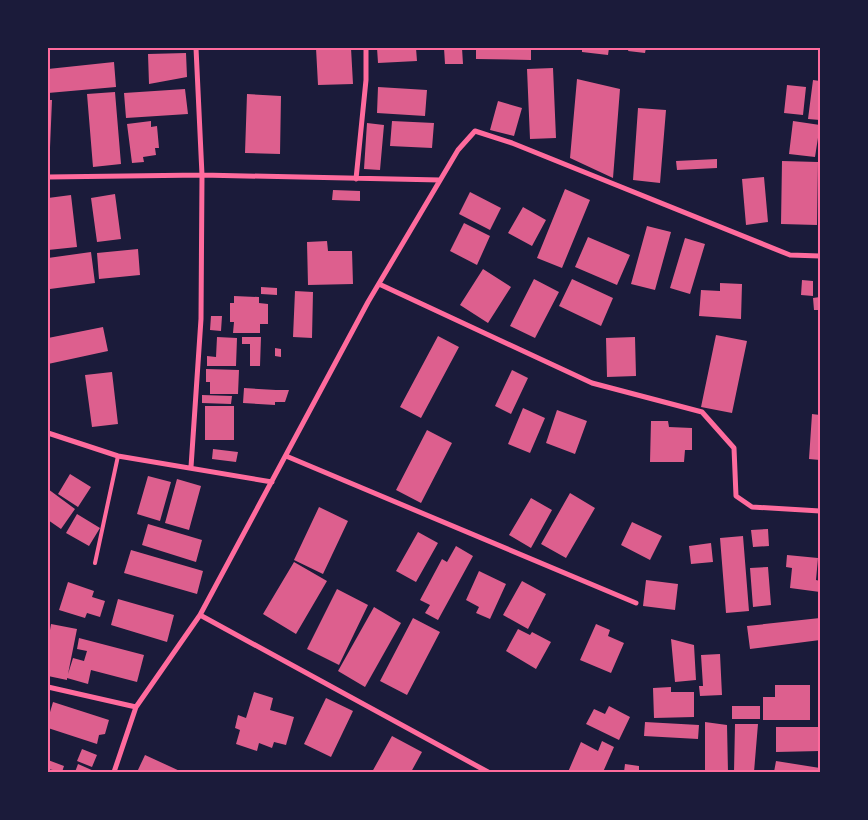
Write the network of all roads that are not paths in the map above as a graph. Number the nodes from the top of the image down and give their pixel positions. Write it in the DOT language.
graph roads {
  1 [pos="196,48"];
  2 [pos="366,48"];
  3 [pos="202,176"];
  4 [pos="48,177"];
  5 [pos="356,179"];
  6 [pos="440,180"];
  7 [pos="820,256"];
  8 [pos="378,284"];
  9 [pos="48,433"];
  10 [pos="118,456"];
  11 [pos="286,456"];
  12 [pos="191,467"];
  13 [pos="272,482"];
  14 [pos="820,511"];
  15 [pos="95,563"];
  16 [pos="636,603"];
  17 [pos="200,615"];
  18 [pos="48,687"];
  19 [pos="136,707"];
  20 [pos="114,772"];
  21 [pos="488,772"];
  1 -- 3 [label="street"];
  2 -- 5 [label="street"];
  3 -- 4 [label="street"];
  3 -- 5 [label="street"];
  3 -- 12 [label="street"];
  5 -- 6 [label="street"];
  6 -- 7 [label="street"];
  6 -- 8 [label="street"];
  8 -- 11 [label="street"];
  8 -- 14 [label="street"];
  9 -- 10 [label="street"];
  10 -- 12 [label="street"];
  10 -- 15 [label="lane"];
  11 -- 13 [label="street"];
  11 -- 16 [label="street"];
  12 -- 13 [label="street"];
  13 -- 17 [label="street"];
  17 -- 19 [label="street"];
  17 -- 21 [label="street"];
  18 -- 19 [label="street"];
  19 -- 20 [label="street"];
}
